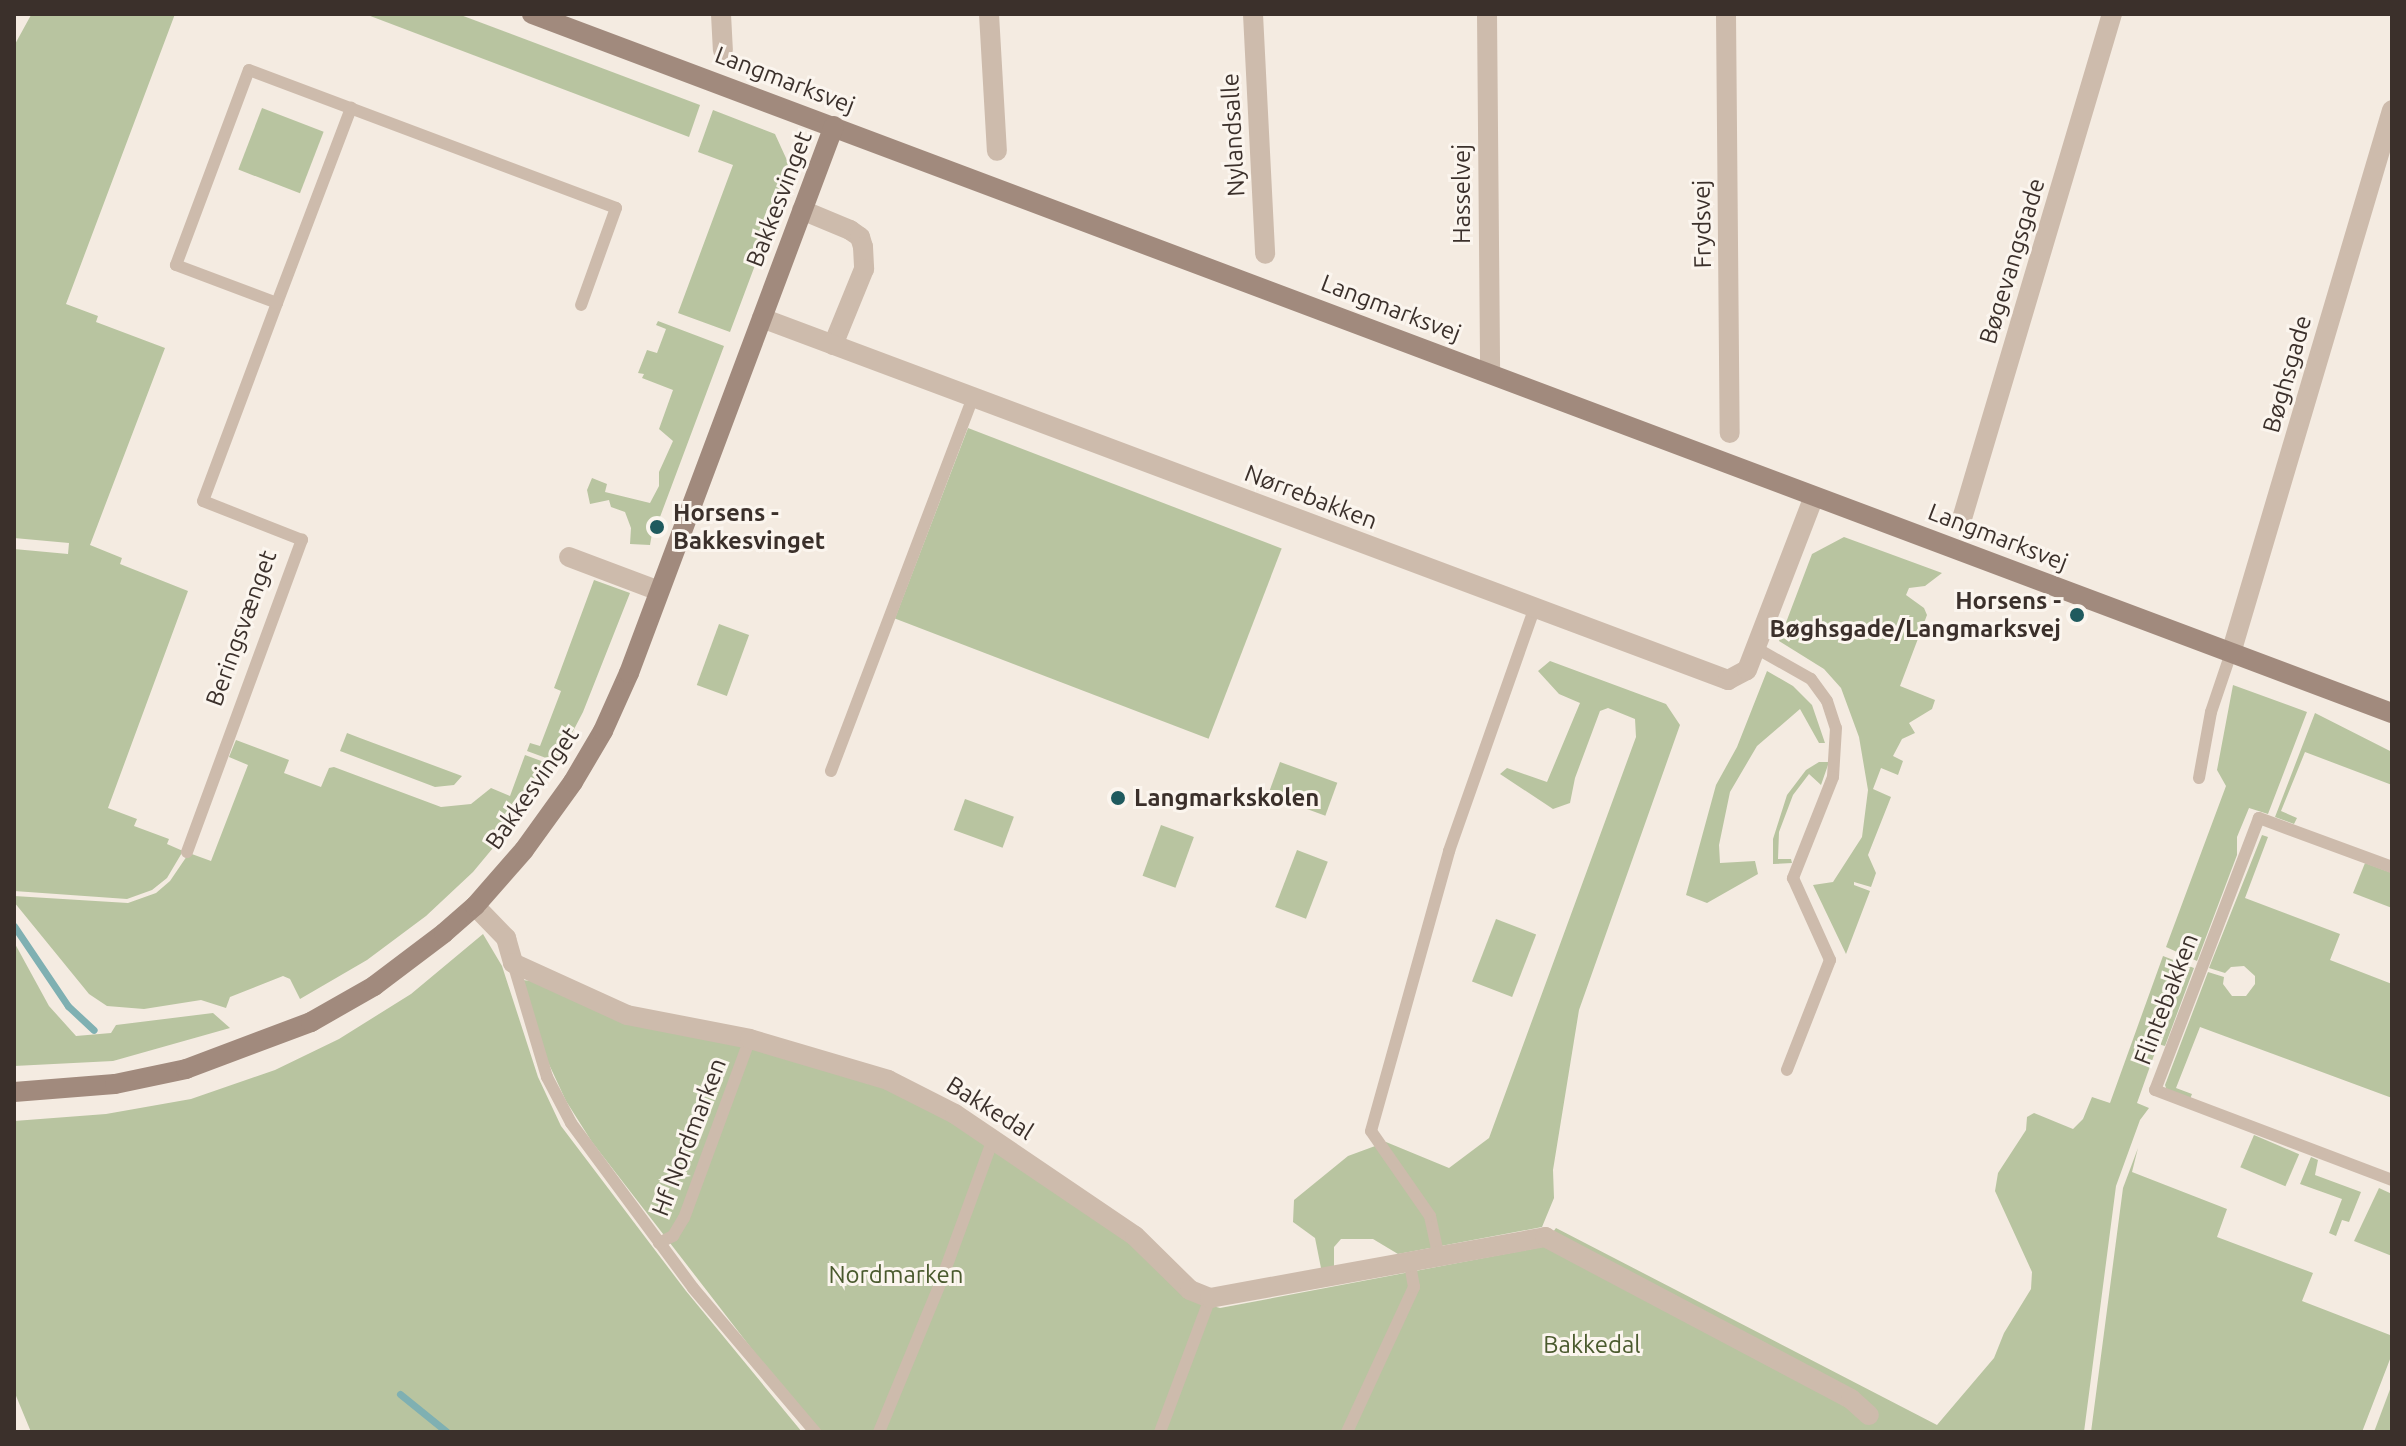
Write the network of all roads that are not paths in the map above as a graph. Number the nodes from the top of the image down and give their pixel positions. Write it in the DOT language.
graph roads {
  1 [pos="532,14"];
  2 [pos="721,14"];
  3 [pos="989,14"];
  4 [pos="1253,14"];
  5 [pos="1487,14"];
  6 [pos="1726,14"];
  7 [pos="2112,14"];
  8 [pos="723,50"];
  9 [pos="351,108"];
  10 [pos="2392,110"];
  11 [pos="834,126"];
  12 [pos="997,151"];
  13 [pos="802,210"];
  14 [pos="1265,254"];
  15 [pos="277,303"];
  16 [pos="581,305"];
  17 [pos="762,318"];
  18 [pos="833,345"];
  19 [pos="1490,373"];
  20 [pos="973,397"];
  21 [pos="1730,433"];
  22 [pos="1814,496"];
  23 [pos="1961,522"];
  24 [pos="569,557"];
  25 [pos="659,591"];
  26 [pos="1534,609"];
  27 [pos="1756,648"];
  28 [pos="2231,653"];
  29 [pos="2392,713"];
  30 [pos="831,771"];
  31 [pos="2199,778"];
  32 [pos="187,852"];
  33 [pos="2392,867"];
  34 [pos="475,906"];
  35 [pos="513,963"];
  36 [pos="750,1039"];
  37 [pos="1787,1070"];
  38 [pos="14,1092"];
  39 [pos="993,1139"];
  40 [pos="2392,1180"];
  41 [pos="659,1243"];
  42 [pos="1439,1258"];
  43 [pos="1410,1264"];
  44 [pos="1210,1298"];
  45 [pos="1869,1415"];
  46 [pos="815,1432"];
  47 [pos="879,1432"];
  48 [pos="1160,1432"];
  49 [pos="1347,1432"];
  1 -- 11 [label="main road, Langmarksvej"];
  2 -- 8 [label="street"];
  3 -- 12 [label="street"];
  4 -- 14 [label="street, Nylandsalle"];
  5 -- 19 [label="street, Hasselvej"];
  6 -- 21 [label="street, Frydsvej"];
  7 -- 23 [label="street, Bøgevangsgade"];
  9 -- 15 [label="lane, Beringsvænget"];
  9 -- 15 [label="lane"];
  9 -- 16 [label="lane"];
  10 -- 28 [label="street, Bøghsgade"];
  11 -- 13 [label="main road, Bakkesvinget"];
  11 -- 19 [label="main road, Langmarksvej"];
  13 -- 17 [label="main road, Bakkesvinget"];
  13 -- 18 [label="street"];
  15 -- 32 [label="lane, Beringsvænget"];
  17 -- 18 [label="street, Nørrebakken"];
  17 -- 25 [label="main road, Bakkesvinget"];
  18 -- 20 [label="street, Nørrebakken"];
  19 -- 22 [label="main road, Langmarksvej"];
  20 -- 26 [label="street, Nørrebakken"];
  20 -- 30 [label="lane"];
  22 -- 27 [label="street, Nørrebakken"];
  22 -- 28 [label="main road, Langmarksvej"];
  24 -- 25 [label="street"];
  25 -- 34 [label="main road, Bakkesvinget"];
  26 -- 27 [label="street, Nørrebakken"];
  26 -- 42 [label="lane"];
  27 -- 37 [label="lane"];
  28 -- 29 [label="main road, Langmarksvej"];
  28 -- 31 [label="lane"];
  33 -- 40 [label="lane, Flintebakken"];
  34 -- 35 [label="street"];
  34 -- 38 [label="main road, Bakkesvinget"];
  35 -- 36 [label="street, Bakkedal"];
  35 -- 41 [label="lane"];
  36 -- 39 [label="street, Bakkedal"];
  36 -- 41 [label="lane, Hf Nordmarken"];
  39 -- 44 [label="street, Bakkedal"];
  39 -- 47 [label="lane"];
  41 -- 46 [label="lane"];
  42 -- 43 [label="street"];
  42 -- 45 [label="street"];
  43 -- 44 [label="street"];
  43 -- 49 [label="lane"];
  44 -- 48 [label="lane"];
}
